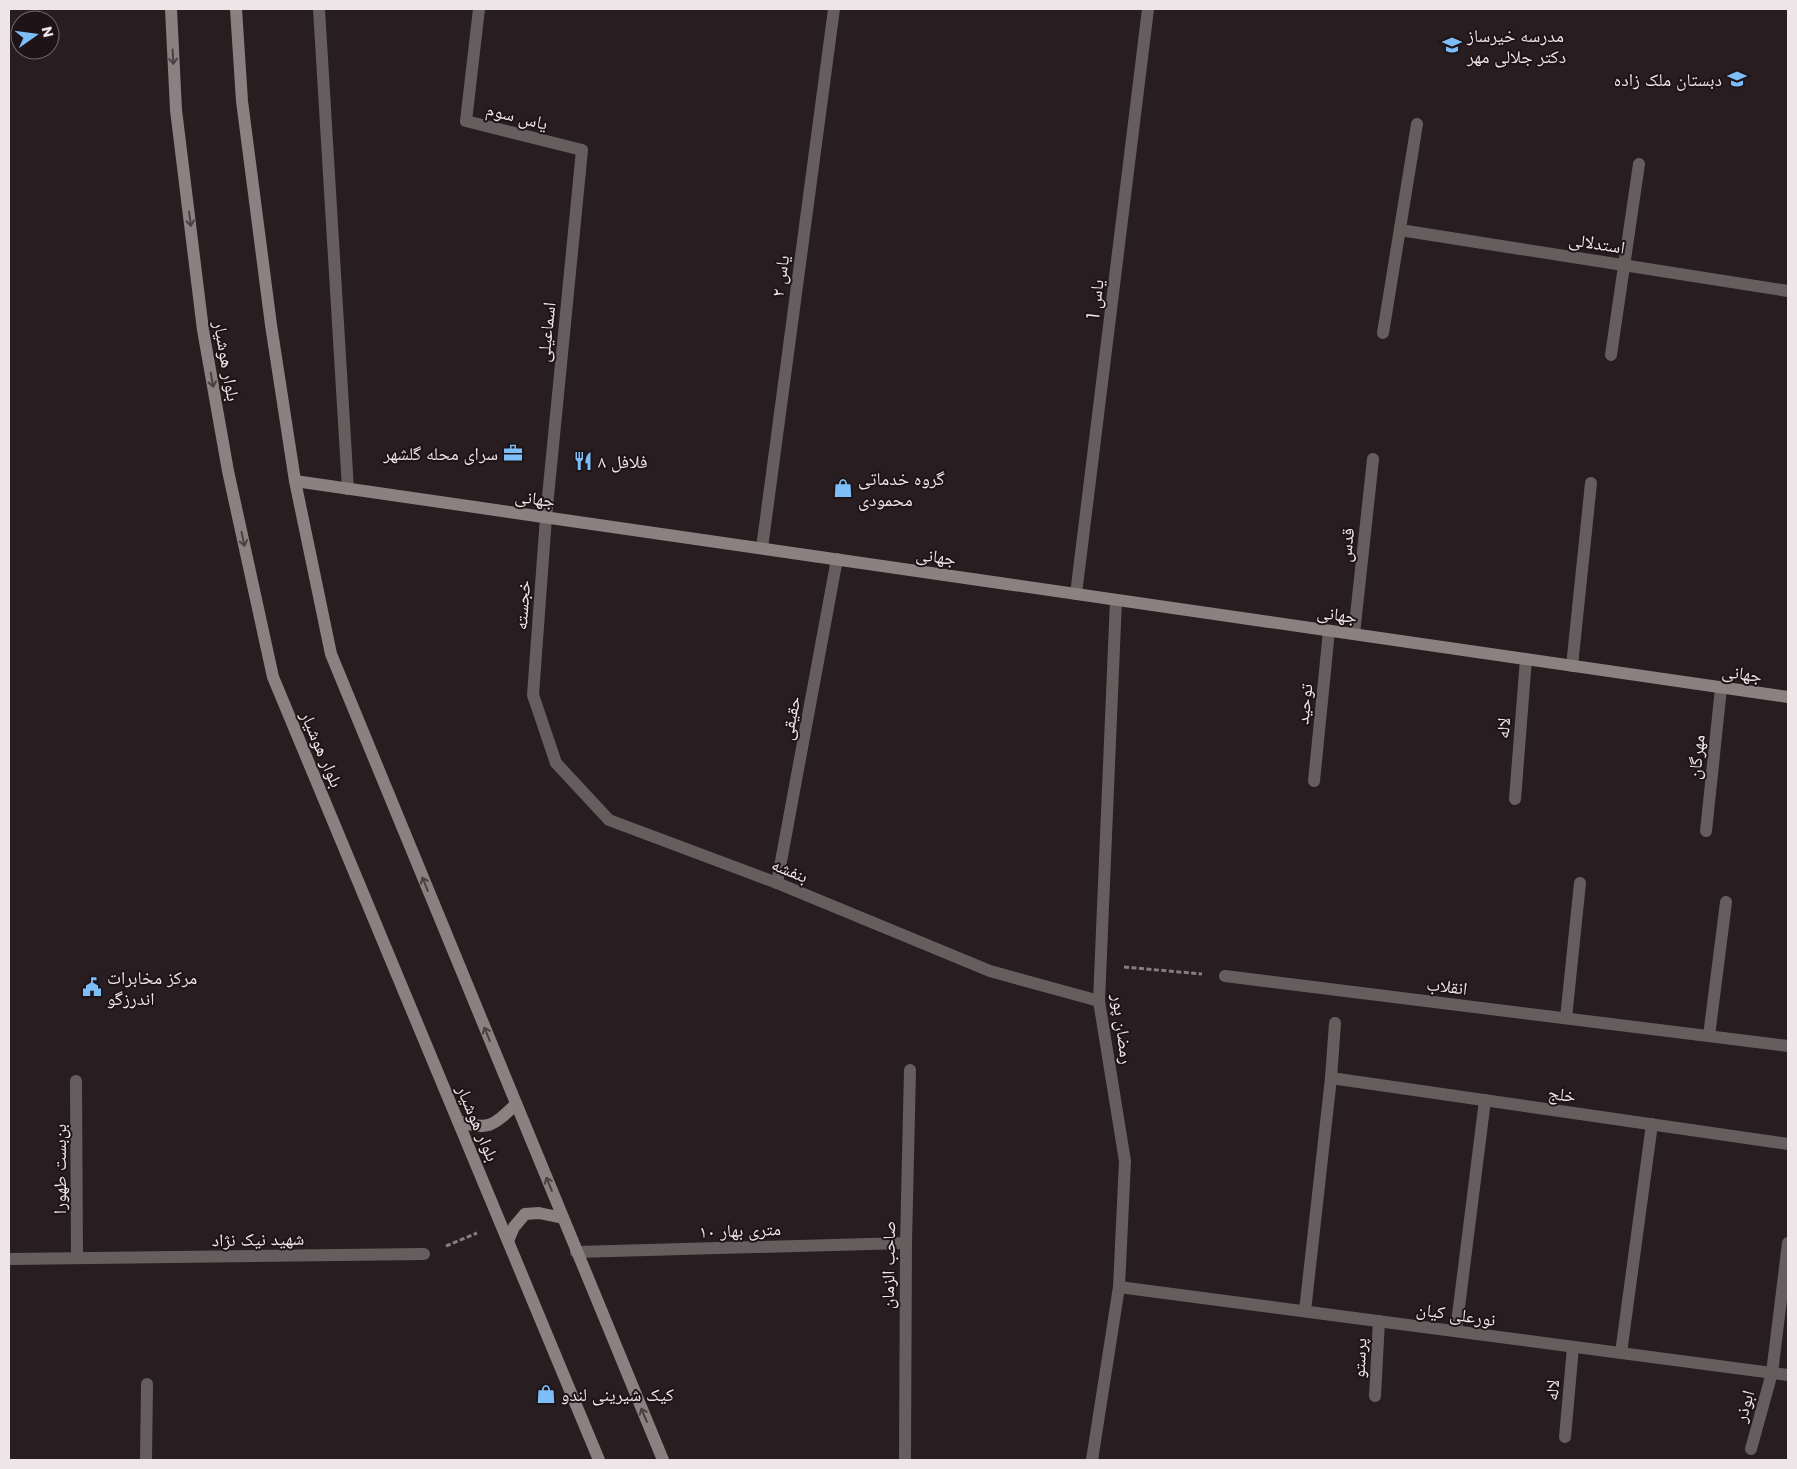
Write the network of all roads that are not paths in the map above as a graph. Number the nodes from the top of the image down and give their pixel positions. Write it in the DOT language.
graph roads {
  1 [pos="171,9"];
  2 [pos="236,9"];
  3 [pos="319,9"];
  4 [pos="479,9"];
  5 [pos="834,9"];
  6 [pos="1148,9"];
  7 [pos="1417,124"];
  8 [pos="582,150"];
  9 [pos="1639,164"];
  10 [pos="1400,230"];
  11 [pos="1623,265"];
  12 [pos="1788,291"];
  13 [pos="1383,333"];
  14 [pos="1611,355"];
  15 [pos="1372,459"];
  16 [pos="295,481"];
  17 [pos="1590,484"];
  18 [pos="348,489"];
  19 [pos="546,518"];
  20 [pos="762,548"];
  21 [pos="837,560"];
  22 [pos="1076,594"];
  23 [pos="1116,600"];
  24 [pos="1329,631"];
  25 [pos="1354,634"];
  26 [pos="1526,659"];
  27 [pos="1572,666"];
  28 [pos="1721,688"];
  29 [pos="533,695"];
  30 [pos="1788,697"];
  31 [pos="1314,781"];
  32 [pos="1515,799"];
  33 [pos="1706,831"];
  34 [pos="777,883"];
  35 [pos="1580,883"];
  36 [pos="1726,902"];
  37 [pos="1225,976"];
  38 [pos="1099,1000"];
  39 [pos="1566,1018"];
  40 [pos="1335,1023"];
  41 [pos="1709,1036"];
  42 [pos="1788,1046"];
  43 [pos="910,1070"];
  44 [pos="1331,1078"];
  45 [pos="76,1080"];
  46 [pos="1485,1100"];
  47 [pos="516,1104"];
  48 [pos="458,1121"];
  49 [pos="1652,1124"];
  50 [pos="1788,1144"];
  51 [pos="563,1218"];
  52 [pos="508,1241"];
  53 [pos="906,1243"];
  54 [pos="1788,1243"];
  55 [pos="576,1252"];
  56 [pos="424,1254"];
  57 [pos="77,1258"];
  58 [pos="9,1259"];
  59 [pos="1119,1287"];
  60 [pos="1304,1311"];
  61 [pos="1379,1321"];
  62 [pos="1456,1331"];
  63 [pos="1574,1347"];
  64 [pos="1621,1353"];
  65 [pos="1772,1373"];
  66 [pos="1788,1375"];
  67 [pos="147,1384"];
  68 [pos="1375,1396"];
  69 [pos="1565,1437"];
  70 [pos="1751,1449"];
  71 [pos="146,1460"];
  72 [pos="599,1460"];
  73 [pos="663,1460"];
  74 [pos="905,1460"];
  75 [pos="1092,1460"];
  1 -- 48 [label="main road, بلوار هوشیار, one-way"];
  2 -- 16 [label="main road"];
  3 -- 18 [label="street"];
  4 -- 8 [label="street, یاس سوم"];
  5 -- 20 [label="street, یاس ۲"];
  6 -- 22 [label="street, یاس 1"];
  7 -- 10 [label="street"];
  8 -- 19 [label="street, اسماعیلی"];
  9 -- 11 [label="street"];
  10 -- 11 [label="street, استدلالی"];
  10 -- 13 [label="street"];
  11 -- 12 [label="street, استدلالی"];
  11 -- 14 [label="street"];
  15 -- 25 [label="street, قدس"];
  16 -- 18 [label="main road, جهانی"];
  47 -- 16 [label="main road, one-way"];
  17 -- 27 [label="street"];
  18 -- 19 [label="main road, جهانی"];
  19 -- 20 [label="main road, جهانی"];
  19 -- 29 [label="street, خجسته"];
  20 -- 21 [label="main road, جهانی"];
  21 -- 22 [label="main road, جهانی"];
  21 -- 34 [label="street, حقیقی"];
  22 -- 23 [label="main road, جهانی"];
  23 -- 24 [label="main road, جهانی"];
  23 -- 38 [label="street, رمضان پور"];
  24 -- 25 [label="main road, جهانی"];
  24 -- 31 [label="street, توحید"];
  25 -- 26 [label="main road, جهانی"];
  26 -- 27 [label="main road, جهانی"];
  26 -- 32 [label="street, لاله"];
  27 -- 28 [label="main road, جهانی"];
  28 -- 30 [label="main road, جهانی"];
  28 -- 33 [label="street, مهرگان"];
  29 -- 34 [label="street, بنفشه"];
  34 -- 38 [label="street, بنفشه"];
  35 -- 39 [label="street"];
  36 -- 41 [label="street"];
  37 -- 39 [label="street, انقلاب"];
  38 -- 59 [label="street, رمضان پور"];
  39 -- 41 [label="street, انقلاب"];
  40 -- 44 [label="street"];
  41 -- 42 [label="street, انقلاب"];
  43 -- 53 [label="street, صاحب الزمان"];
  44 -- 46 [label="street, خلج"];
  44 -- 60 [label="street"];
  45 -- 57 [label="street, بن‌بست طهورا"];
  46 -- 49 [label="street, خلج"];
  46 -- 62 [label="street"];
  47 -- 48 [label="main road"];
  51 -- 47 [label="main road, one-way"];
  48 -- 52 [label="main road, بلوار هوشیار"];
  49 -- 50 [label="street, خلج"];
  49 -- 64 [label="street"];
  51 -- 52 [label="main road"];
  51 -- 55 [label="main road"];
  52 -- 72 [label="main road, بلوار هوشیار"];
  53 -- 55 [label="street, ۱۰ متری بهار"];
  53 -- 74 [label="street, صاحب الزمان"];
  54 -- 65 [label="street, ابوذر"];
  73 -- 55 [label="main road, one-way"];
  56 -- 57 [label="street, شهید نیک نژاد"];
  57 -- 58 [label="street, شهید نیک نژاد"];
  59 -- 60 [label="street, نورعلی کیان"];
  59 -- 75 [label="street, رمضان پور"];
  60 -- 61 [label="street, نورعلی کیان"];
  61 -- 62 [label="street, نورعلی کیان"];
  61 -- 68 [label="street, پرستو"];
  62 -- 63 [label="street, نورعلی کیان"];
  63 -- 64 [label="street, نورعلی کیان"];
  63 -- 69 [label="street, لاله"];
  64 -- 65 [label="street, نورعلی کیان"];
  65 -- 66 [label="street, نورعلی کیان"];
  65 -- 70 [label="street, ابوذر"];
  67 -- 71 [label="street"];
}
